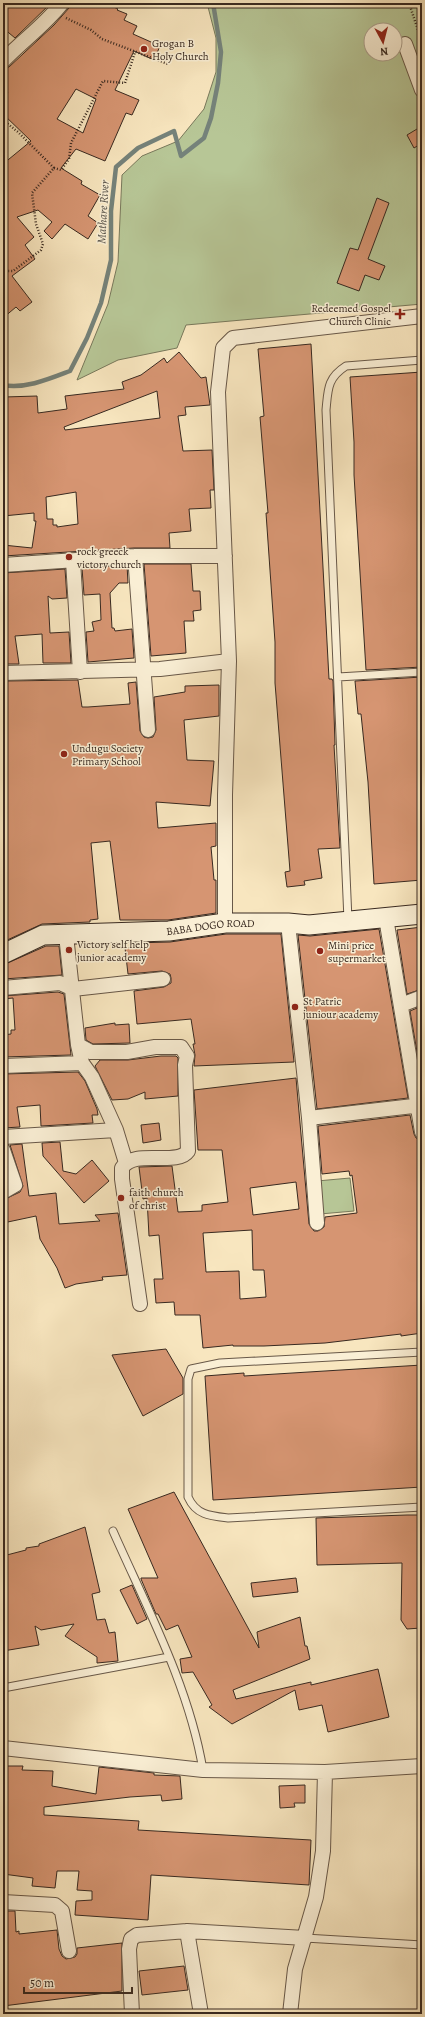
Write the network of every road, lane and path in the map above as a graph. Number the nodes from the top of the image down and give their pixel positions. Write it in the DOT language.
graph roads {
  1 [pos="62,3"];
  2 [pos="409,3"];
  3 [pos="52,15"];
  4 [pos="422,42"];
  5 [pos="405,44"];
  6 [pos="135,52"];
  7 [pos="3,61"];
  8 [pos="168,64"];
  9 [pos="422,90"];
  10 [pos="3,120"];
  11 [pos="54,168"];
  12 [pos="3,271"];
  13 [pos="422,316"];
  14 [pos="422,360"];
  15 [pos="135,556"];
  16 [pos="225,556"];
  17 [pos="73,561"];
  18 [pos="3,565"];
  19 [pos="229,661"];
  20 [pos="144,670"];
  21 [pos="80,672"];
  22 [pos="422,672"];
  23 [pos="3,673"];
  24 [pos="338,677"];
  25 [pos="148,730"];
  26 [pos="422,914"];
  27 [pos="386,918"];
  28 [pos="348,920"];
  29 [pos="225,923"];
  30 [pos="288,923"];
  31 [pos="66,935"];
  32 [pos="3,954"];
  33 [pos="163,979"];
  34 [pos="3,988"];
  35 [pos="73,989"];
  36 [pos="422,997"];
  37 [pos="401,1005"];
  38 [pos="78,1045"];
  39 [pos="82,1063"];
  40 [pos="3,1066"];
  41 [pos="420,1105"];
  42 [pos="309,1118"];
  43 [pos="116,1130"];
  44 [pos="422,1132"];
  45 [pos="3,1137"];
  46 [pos="3,1150"];
  47 [pos="126,1163"];
  48 [pos="3,1192"];
  49 [pos="317,1223"];
  50 [pos="140,1304"];
  51 [pos="422,1352"];
  52 [pos="422,1507"];
  53 [pos="113,1531"];
  54 [pos="169,1657"];
  55 [pos="3,1688"];
  56 [pos="3,1748"];
  57 [pos="422,1766"];
  58 [pos="203,1770"];
  59 [pos="325,1772"];
  60 [pos="3,1902"];
  61 [pos="187,1932"];
  62 [pos="305,1938"];
  63 [pos="422,1945"];
  64 [pos="69,1951"];
  65 [pos="132,2014"];
  66 [pos="201,2014"];
  67 [pos="290,2014"];
  1 -- 3 [label="street"];
  2 -- 4 [label="path"];
  3 -- 6 [label="path"];
  3 -- 7 [label="street"];
  5 -- 9 [label="street"];
  6 -- 8 [label="path"];
  6 -- 11 [label="path"];
  10 -- 11 [label="path"];
  11 -- 12 [label="path"];
  13 -- 16 [label="street"];
  14 -- 24 [label="lane"];
  15 -- 16 [label="street"];
  15 -- 17 [label="street"];
  15 -- 20 [label="street"];
  16 -- 19 [label="street"];
  17 -- 18 [label="street"];
  17 -- 21 [label="street"];
  19 -- 20 [label="street"];
  19 -- 29 [label="street"];
  20 -- 21 [label="street"];
  20 -- 25 [label="street"];
  21 -- 23 [label="street"];
  22 -- 24 [label="lane"];
  24 -- 28 [label="lane"];
  26 -- 27 [label="street, BABA DOGO ROAD"];
  27 -- 28 [label="street, BABA DOGO ROAD"];
  27 -- 37 [label="street"];
  28 -- 30 [label="street, BABA DOGO ROAD"];
  29 -- 30 [label="street, BABA DOGO ROAD"];
  29 -- 31 [label="street, BABA DOGO ROAD"];
  30 -- 42 [label="street"];
  31 -- 32 [label="street, BABA DOGO ROAD"];
  31 -- 35 [label="street"];
  33 -- 35 [label="street"];
  34 -- 35 [label="street"];
  35 -- 38 [label="street"];
  36 -- 37 [label="street"];
  37 -- 41 [label="street"];
  38 -- 39 [label="street"];
  38 -- 47 [label="street"];
  39 -- 40 [label="street"];
  39 -- 43 [label="street"];
  41 -- 42 [label="street"];
  41 -- 44 [label="street"];
  42 -- 49 [label="street"];
  43 -- 45 [label="street"];
  43 -- 47 [label="street"];
  46 -- 48 [label="street"];
  47 -- 50 [label="street"];
  51 -- 52 [label="lane"];
  53 -- 54 [label="lane"];
  54 -- 55 [label="lane"];
  54 -- 58 [label="lane"];
  56 -- 58 [label="street"];
  57 -- 59 [label="street"];
  58 -- 59 [label="street"];
  59 -- 62 [label="street"];
  60 -- 64 [label="street"];
  61 -- 62 [label="street"];
  61 -- 65 [label="street"];
  61 -- 66 [label="street"];
  62 -- 63 [label="lane"];
  62 -- 67 [label="street"];
}
